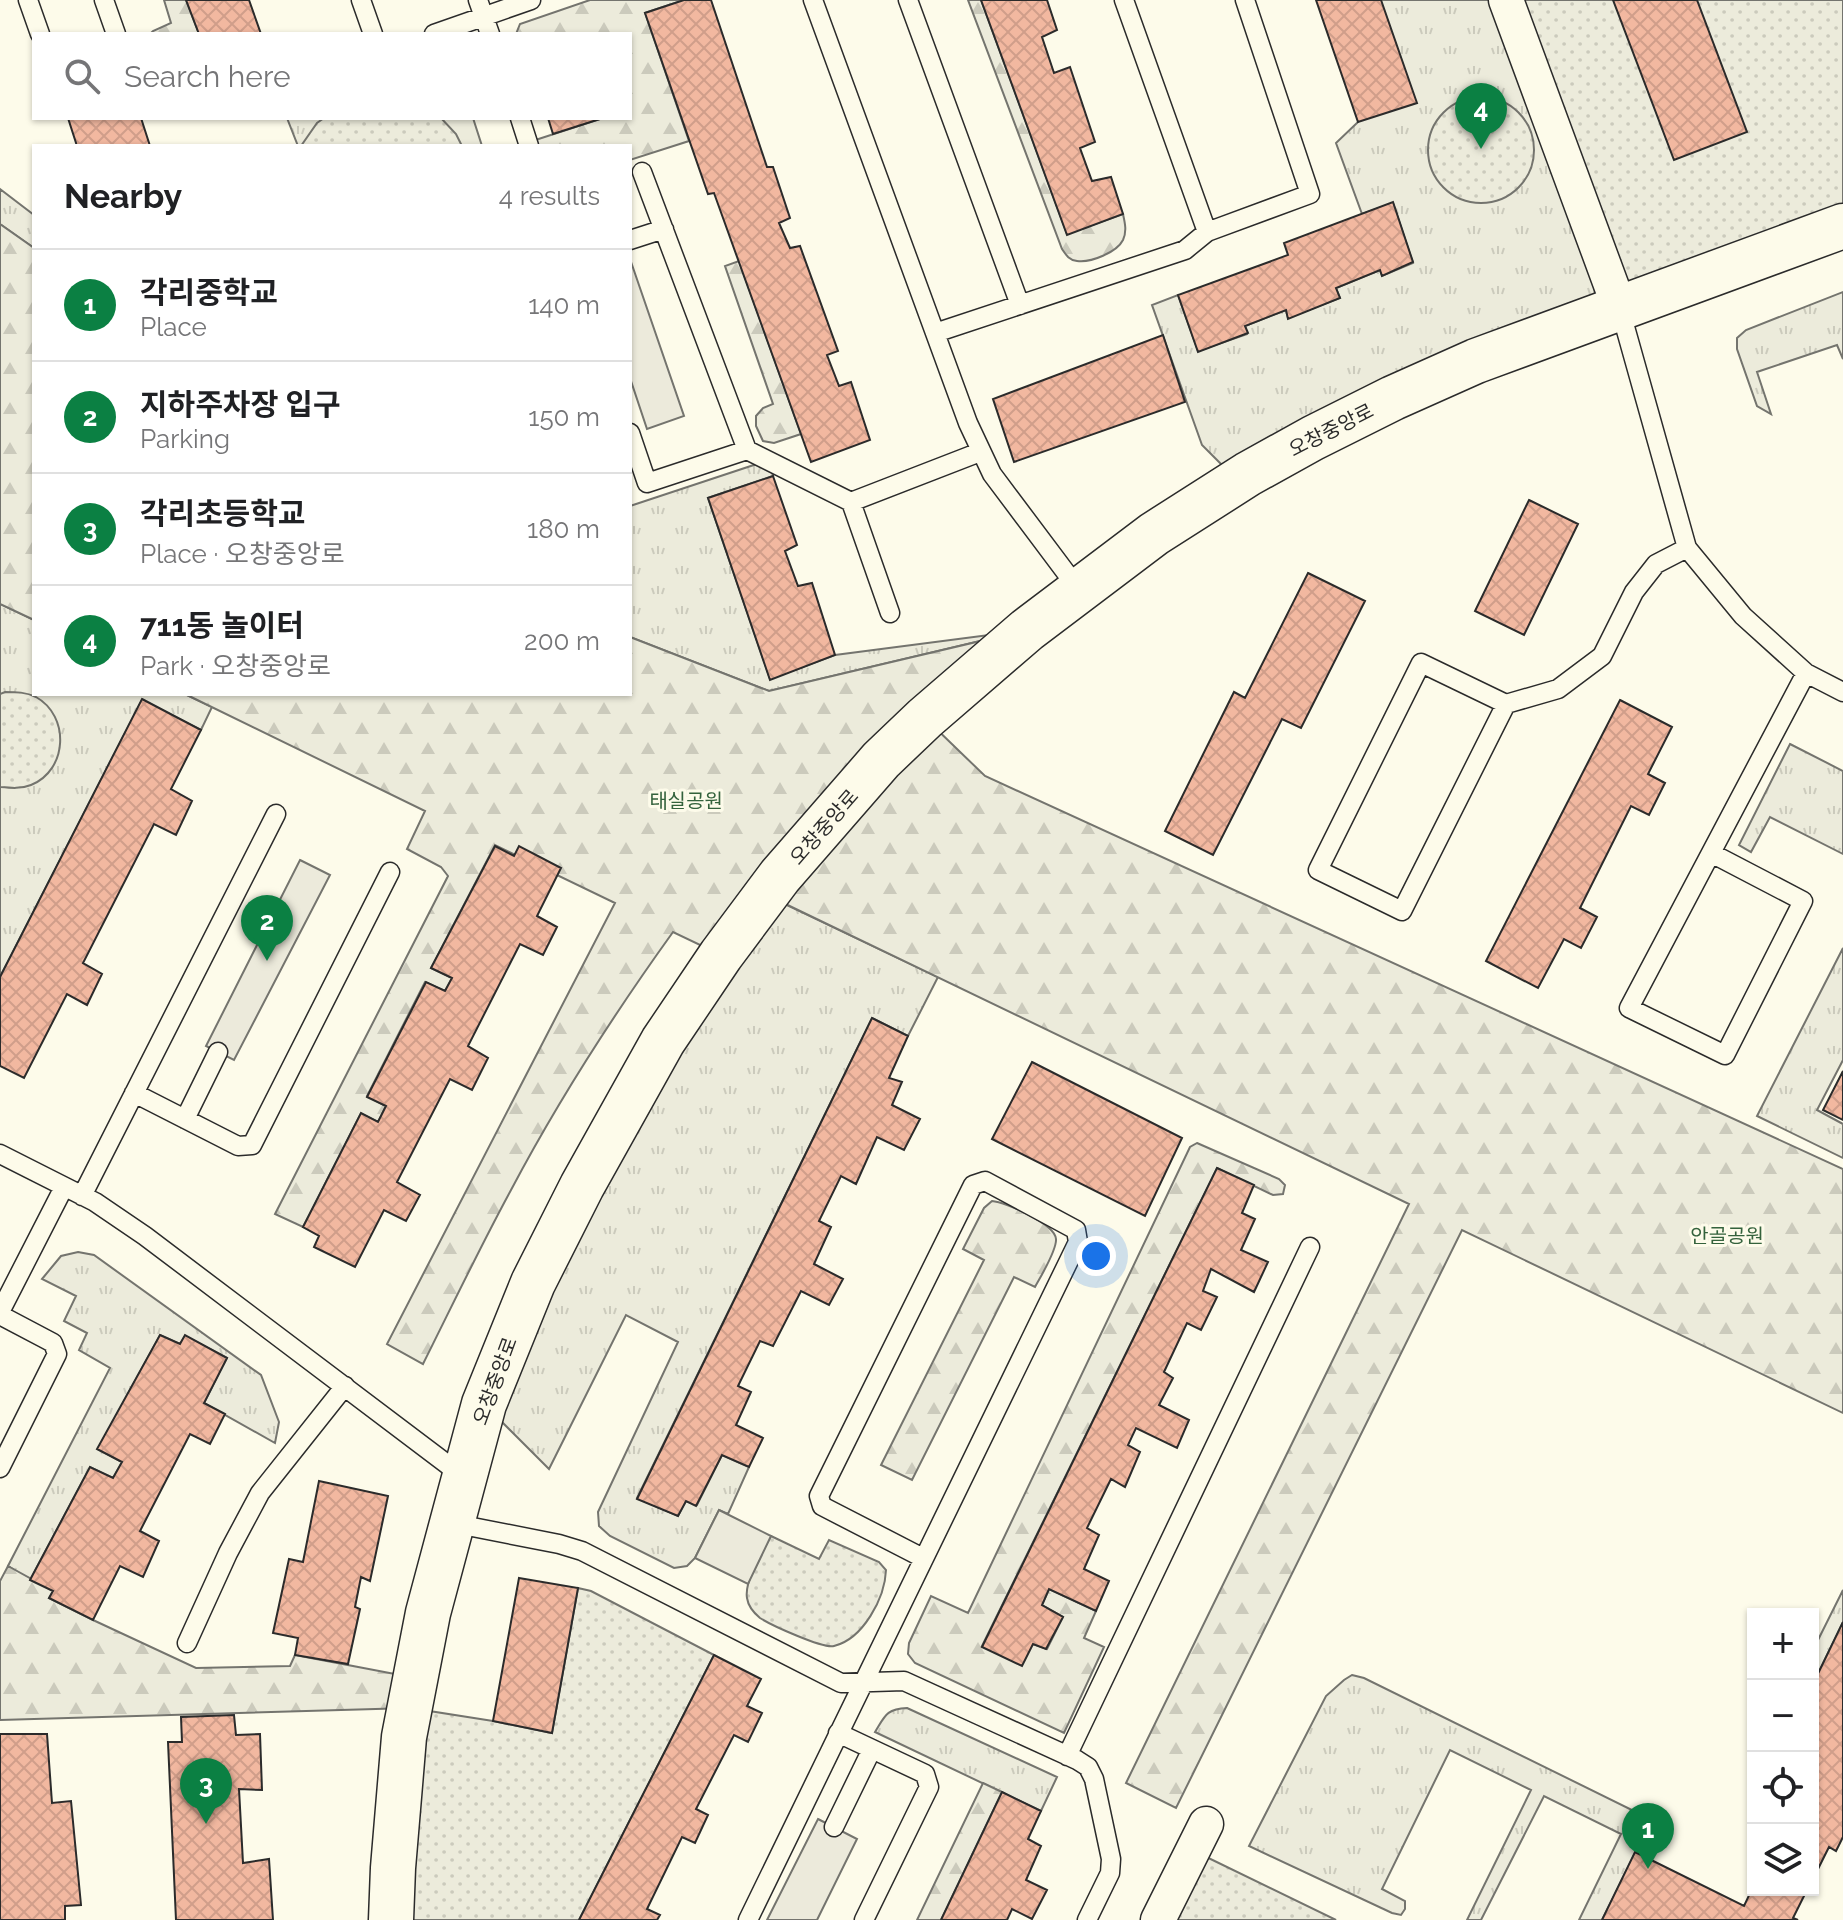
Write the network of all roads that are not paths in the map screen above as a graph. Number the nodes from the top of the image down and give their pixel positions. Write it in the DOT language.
graph roads {
  1 [pos="28,0"];
  2 [pos="104,0"];
  3 [pos="361,0"];
  4 [pos="531,0"];
  5 [pos="813,0"];
  6 [pos="908,0"];
  7 [pos="1124,0"];
  8 [pos="1245,0"];
  9 [pos="1506,0"];
  10 [pos="484,17"];
  11 [pos="39,32"];
  12 [pos="115,32"];
  13 [pos="372,32"];
  14 [pos="440,32"];
  15 [pos="521,120"];
  16 [pos="528,144"];
  17 [pos="642,172"];
  18 [pos="1843,226"];
  19 [pos="664,229"];
  20 [pos="1207,232"];
  21 [pos="632,239"];
  22 [pos="1020,305"];
  23 [pos="1620,309"];
  24 [pos="935,333"];
  25 [pos="632,439"];
  26 [pos="747,450"];
  27 [pos="980,452"];
  28 [pos="851,502"];
  29 [pos="1687,548"];
  30 [pos="1079,590"];
  31 [pos="890,613"];
  32 [pos="1806,673"];
  33 [pos="1843,692"];
  34 [pos="1506,704"];
  35 [pos="276,814"];
  36 [pos="1711,853"];
  37 [pos="390,872"];
  38 [pos="218,1052"];
  39 [pos="134,1093"];
  40 [pos="185,1119"];
  41 [pos="0,1154"];
  42 [pos="64,1187"];
  43 [pos="82,1196"];
  44 [pos="1310,1247"];
  45 [pos="0,1314"];
  46 [pos="345,1386"];
  47 [pos="0,1468"];
  48 [pos="464,1477"];
  49 [pos="452,1523"];
  50 [pos="923,1558"];
  51 [pos="187,1643"];
  52 [pos="862,1682"];
  53 [pos="838,1733"];
  54 [pos="872,1749"];
  55 [pos="1067,1756"];
  56 [pos="1206,1824"];
  57 [pos="834,1827"];
  58 [pos="391,1920"];
  59 [pos="748,1920"];
  60 [pos="864,1920"];
  61 [pos="1087,1920"];
  62 [pos="1158,1920"];
  1 -- 11 [label="lane"];
  2 -- 12 [label="lane"];
  3 -- 13 [label="lane"];
  4 -- 10 [label="lane"];
  5 -- 24 [label="lane"];
  6 -- 22 [label="lane"];
  7 -- 20 [label="lane"];
  8 -- 20 [label="lane"];
  9 -- 23 [label="street"];
  10 -- 14 [label="lane"];
  15 -- 16 [label="lane"];
  17 -- 19 [label="lane"];
  18 -- 23 [label="street, 오창중앙로"];
  19 -- 21 [label="lane"];
  19 -- 26 [label="lane"];
  20 -- 22 [label="lane"];
  22 -- 24 [label="lane"];
  23 -- 29 [label="lane"];
  23 -- 30 [label="street, 오창중앙로"];
  24 -- 27 [label="lane"];
  25 -- 26 [label="lane"];
  26 -- 28 [label="lane"];
  27 -- 28 [label="lane"];
  27 -- 30 [label="lane"];
  28 -- 31 [label="lane"];
  29 -- 32 [label="lane"];
  29 -- 34 [label="lane"];
  30 -- 48 [label="street, 오창중앙로"];
  32 -- 33 [label="lane"];
  32 -- 36 [label="lane"];
  34 -- 34 [label="lane"];
  35 -- 39 [label="lane"];
  36 -- 36 [label="lane"];
  37 -- 40 [label="lane"];
  38 -- 40 [label="lane"];
  39 -- 40 [label="lane"];
  39 -- 43 [label="lane"];
  41 -- 42 [label="lane"];
  42 -- 43 [label="lane"];
  42 -- 45 [label="lane"];
  43 -- 46 [label="lane"];
  44 -- 55 [label="lane"];
  45 -- 47 [label="lane"];
  46 -- 48 [label="lane"];
  46 -- 51 [label="lane"];
  48 -- 49 [label="street, 오창중앙로"];
  49 -- 52 [label="lane"];
  49 -- 58 [label="street, 오창중앙로"];
  50 -- 50 [label="lane"];
  50 -- 52 [label="lane"];
  52 -- 53 [label="lane"];
  52 -- 55 [label="lane"];
  53 -- 54 [label="lane"];
  53 -- 59 [label="lane"];
  54 -- 57 [label="lane"];
  54 -- 60 [label="lane"];
  55 -- 61 [label="lane"];
  56 -- 62 [label="street"];
}
